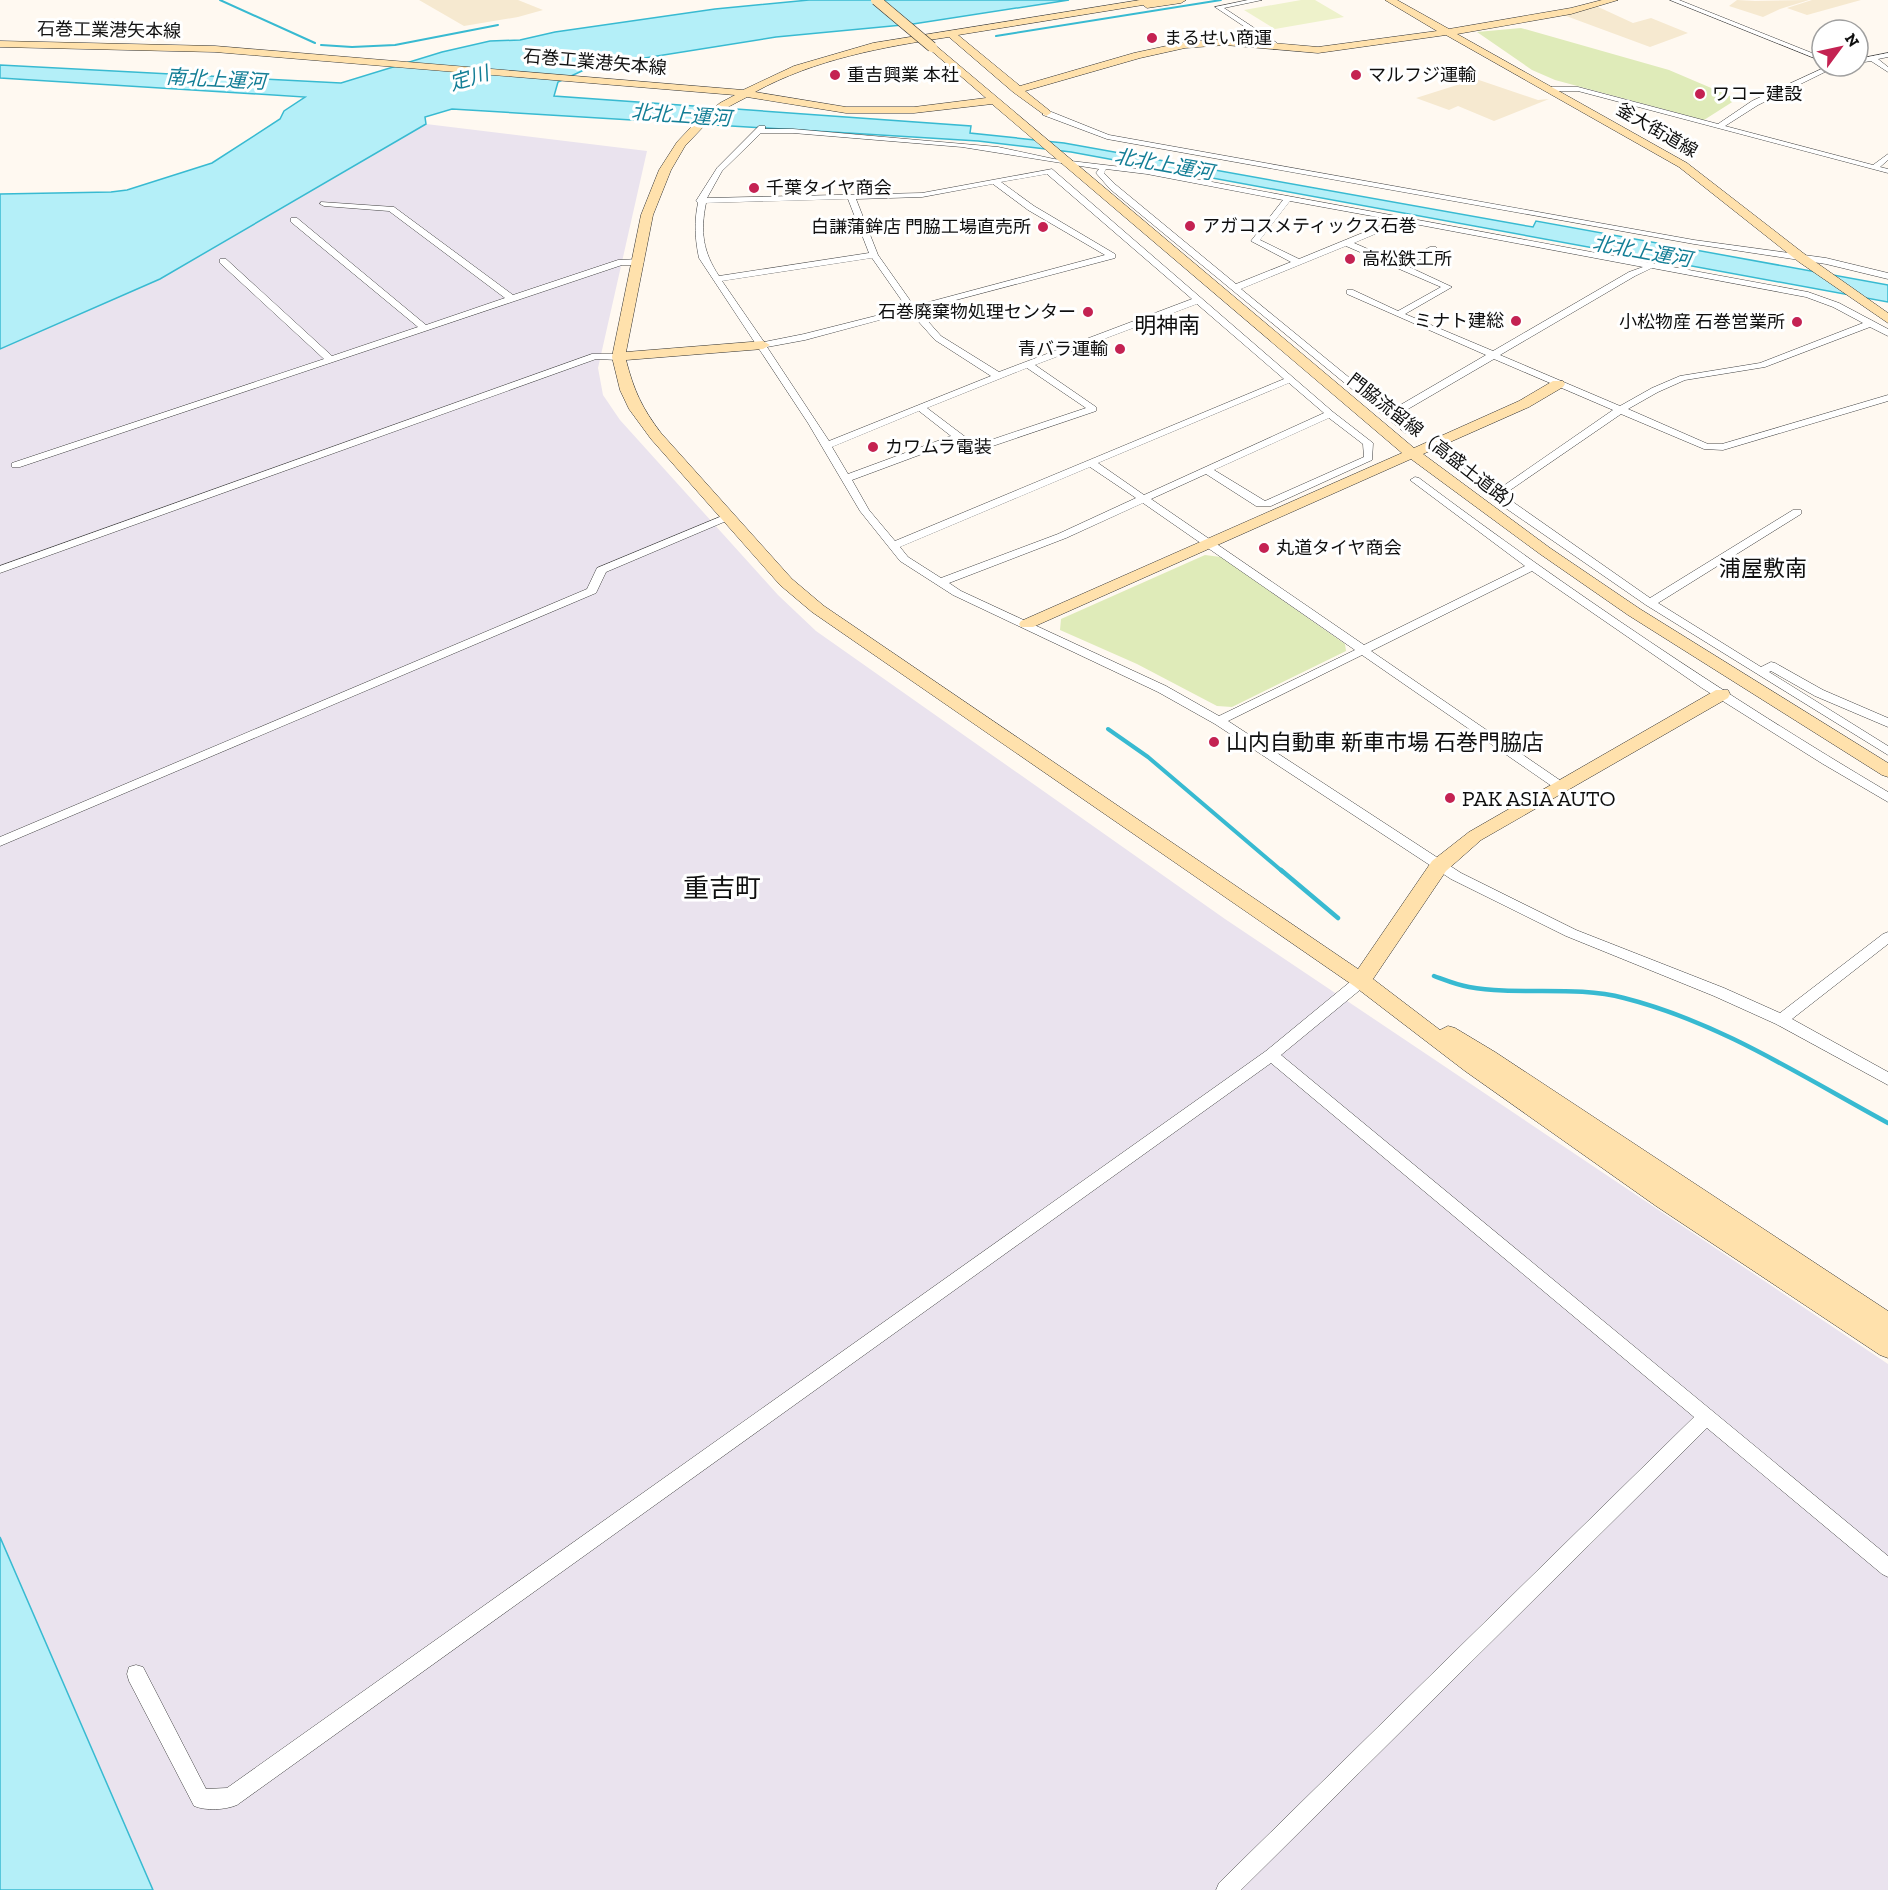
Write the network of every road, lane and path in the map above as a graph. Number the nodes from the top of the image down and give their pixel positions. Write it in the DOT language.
graph roads {
  1 [pos="876,0"];
  2 [pos="1158,0"];
  3 [pos="1181,0"];
  4 [pos="1259,0"];
  5 [pos="1390,0"];
  6 [pos="1613,0"];
  7 [pos="1673,0"];
  8 [pos="1227,2"];
  9 [pos="1448,32"];
  10 [pos="954,37"];
  11 [pos="0,44"];
  12 [pos="1275,48"];
  13 [pos="1888,55"];
  14 [pos="1810,56"];
  15 [pos="1870,59"];
  16 [pos="1873,59"];
  17 [pos="1888,70"];
  18 [pos="1810,77"];
  19 [pos="1549,89"];
  20 [pos="1017,90"];
  21 [pos="748,94"];
  22 [pos="994,100"];
  23 [pos="1046,113"];
  24 [pos="1719,126"];
  25 [pos="1888,156"];
  26 [pos="1066,162"];
  27 [pos="1104,166"];
  28 [pos="1875,167"];
  29 [pos="1888,171"];
  30 [pos="996,182"];
  31 [pos="851,197"];
  32 [pos="1287,199"];
  33 [pos="700,201"];
  34 [pos="324,204"];
  35 [pos="294,220"];
  36 [pos="1402,220"];
  37 [pos="644,239"];
  38 [pos="1345,242"];
  39 [pos="1433,249"];
  40 [pos="874,255"];
  41 [pos="223,261"];
  42 [pos="640,262"];
  43 [pos="1298,262"];
  44 [pos="1808,262"];
  45 [pos="1400,266"];
  46 [pos="1650,267"];
  47 [pos="1888,276"];
  48 [pos="717,279"];
  49 [pos="1235,288"];
  50 [pos="1350,292"];
  51 [pos="511,298"];
  52 [pos="1199,300"];
  53 [pos="912,309"];
  54 [pos="1398,314"];
  55 [pos="1888,319"];
  56 [pos="1869,324"];
  57 [pos="423,327"];
  58 [pos="1888,333"];
  59 [pos="763,345"];
  60 [pos="1491,356"];
  61 [pos="619,357"];
  62 [pos="329,358"];
  63 [pos="1028,365"];
  64 [pos="998,376"];
  65 [pos="1291,379"];
  66 [pos="1558,384"];
  67 [pos="1888,398"];
  68 [pos="922,409"];
  69 [pos="1620,410"];
  70 [pos="1330,414"];
  71 [pos="1389,416"];
  72 [pos="1408,431"];
  73 [pos="958,437"];
  74 [pos="826,446"];
  75 [pos="1411,453"];
  76 [pos="1094,464"];
  77 [pos="16,465"];
  78 [pos="1454,466"];
  79 [pos="1208,471"];
  80 [pos="845,480"];
  81 [pos="1415,480"];
  82 [pos="1495,496"];
  83 [pos="1144,500"];
  84 [pos="1797,512"];
  85 [pos="727,517"];
  86 [pos="1207,543"];
  87 [pos="892,546"];
  88 [pos="1532,567"];
  89 [pos="0,570"];
  90 [pos="939,583"];
  91 [pos="1650,603"];
  92 [pos="1027,624"];
  93 [pos="1363,650"];
  94 [pos="1759,672"];
  95 [pos="1722,694"];
  96 [pos="1219,721"];
  97 [pos="1888,723"];
  98 [pos="1888,751"];
  99 [pos="1888,771"];
  100 [pos="1560,786"];
  101 [pos="1888,798"];
  102 [pos="0,842"];
  103 [pos="1439,866"];
  104 [pos="1888,937"];
  105 [pos="1361,981"];
  106 [pos="1781,1020"];
  107 [pos="1270,1055"];
  108 [pos="1888,1079"];
  109 [pos="1888,1324"];
  110 [pos="1888,1347"];
  111 [pos="1706,1417"];
  112 [pos="1888,1568"];
  113 [pos="136,1674"];
  114 [pos="1226,1890"];
  1 -- 22 [label="street, bridge"];
  2 -- 21 [label="street"];
  3 -- 10 [label="street"];
  4 -- 8 [label="street"];
  5 -- 9 [label="street, 釜大街道線"];
  6 -- 9 [label="street"];
  7 -- 14 [label="street"];
  8 -- 12 [label="street"];
  9 -- 12 [label="street"];
  9 -- 19 [label="street, 釜大街道線"];
  10 -- 20 [label="street"];
  10 -- 21 [label="street"];
  11 -- 21 [label="street, 石巻工業港矢本線"];
  12 -- 20 [label="street"];
  13 -- 16 [label="street"];
  15 -- 16 [label="street"];
  16 -- 17 [label="street"];
  18 -- 24 [label="street"];
  19 -- 24 [label="street"];
  19 -- 44 [label="street, 釜大街道線"];
  20 -- 23 [label="street"];
  21 -- 22 [label="street, 石巻工業港矢本線"];
  21 -- 37 [label="street"];
  21 -- 37 [label="street"];
  22 -- 26 [label="street, 門脇流留線（高盛土道路）"];
  23 -- 44 [label="street"];
  24 -- 28 [label="street"];
  25 -- 28 [label="street"];
  26 -- 27 [label="street"];
  26 -- 33 [label="street"];
  26 -- 75 [label="street, 門脇流留線（高盛土道路）"];
  27 -- 32 [label="street"];
  27 -- 49 [label="street"];
  28 -- 29 [label="street"];
  30 -- 31 [label="street"];
  30 -- 52 [label="street"];
  30 -- 53 [label="street"];
  31 -- 33 [label="street"];
  31 -- 40 [label="street"];
  32 -- 36 [label="street"];
  32 -- 43 [label="street"];
  33 -- 48 [label="street"];
  34 -- 51 [label="street"];
  35 -- 57 [label="street"];
  36 -- 38 [label="street"];
  36 -- 46 [label="street"];
  37 -- 42 [label="street"];
  38 -- 43 [label="street"];
  38 -- 45 [label="street"];
  39 -- 45 [label="street"];
  40 -- 48 [label="street"];
  40 -- 53 [label="street"];
  41 -- 62 [label="street"];
  42 -- 51 [label="street"];
  42 -- 61 [label="street"];
  43 -- 49 [label="street"];
  44 -- 47 [label="street"];
  44 -- 55 [label="street, 釜大街道線"];
  45 -- 54 [label="street"];
  46 -- 56 [label="street"];
  46 -- 60 [label="street"];
  48 -- 59 [label="street"];
  49 -- 71 [label="street"];
  50 -- 54 [label="street"];
  51 -- 57 [label="street"];
  52 -- 63 [label="street"];
  52 -- 65 [label="street"];
  53 -- 59 [label="street"];
  53 -- 64 [label="street"];
  54 -- 60 [label="street"];
  56 -- 58 [label="street"];
  56 -- 69 [label="street"];
  57 -- 62 [label="street"];
  59 -- 61 [label="street"];
  59 -- 74 [label="street"];
  60 -- 66 [label="street"];
  60 -- 71 [label="street"];
  61 -- 85 [label="street"];
  61 -- 89 [label="street"];
  62 -- 77 [label="street"];
  63 -- 64 [label="street"];
  63 -- 73 [label="street"];
  64 -- 68 [label="street"];
  65 -- 70 [label="street"];
  65 -- 76 [label="street"];
  66 -- 69 [label="street"];
  66 -- 75 [label="street"];
  67 -- 69 [label="street"];
  68 -- 73 [label="street"];
  68 -- 74 [label="street"];
  69 -- 82 [label="street"];
  70 -- 79 [label="street"];
  70 -- 79 [label="street"];
  71 -- 72 [label="street"];
  73 -- 80 [label="street"];
  74 -- 80 [label="street"];
  75 -- 86 [label="street"];
  75 -- 99 [label="street, 門脇流留線（高盛土道路）"];
  76 -- 83 [label="street"];
  76 -- 87 [label="street"];
  78 -- 82 [label="street"];
  79 -- 83 [label="street"];
  80 -- 87 [label="street"];
  81 -- 88 [label="street"];
  82 -- 91 [label="street"];
  83 -- 86 [label="street"];
  83 -- 90 [label="street"];
  84 -- 91 [label="street"];
  85 -- 102 [label="street"];
  85 -- 105 [label="street"];
  86 -- 92 [label="street"];
  86 -- 93 [label="street"];
  87 -- 90 [label="street"];
  88 -- 93 [label="street"];
  88 -- 95 [label="street"];
  90 -- 92 [label="street"];
  91 -- 94 [label="street"];
  92 -- 96 [label="street"];
  93 -- 96 [label="street"];
  93 -- 100 [label="street"];
  94 -- 97 [label="street"];
  94 -- 98 [label="street"];
  95 -- 100 [label="street"];
  95 -- 101 [label="street"];
  96 -- 103 [label="street"];
  100 -- 103 [label="street"];
  103 -- 105 [label="street"];
  103 -- 106 [label="street"];
  104 -- 106 [label="street"];
  105 -- 107 [label="street"];
  105 -- 109 [label="street"];
  105 -- 110 [label="street"];
  106 -- 108 [label="street"];
  107 -- 111 [label="street"];
  107 -- 113 [label="street"];
  111 -- 112 [label="street"];
  111 -- 114 [label="street"];
}
